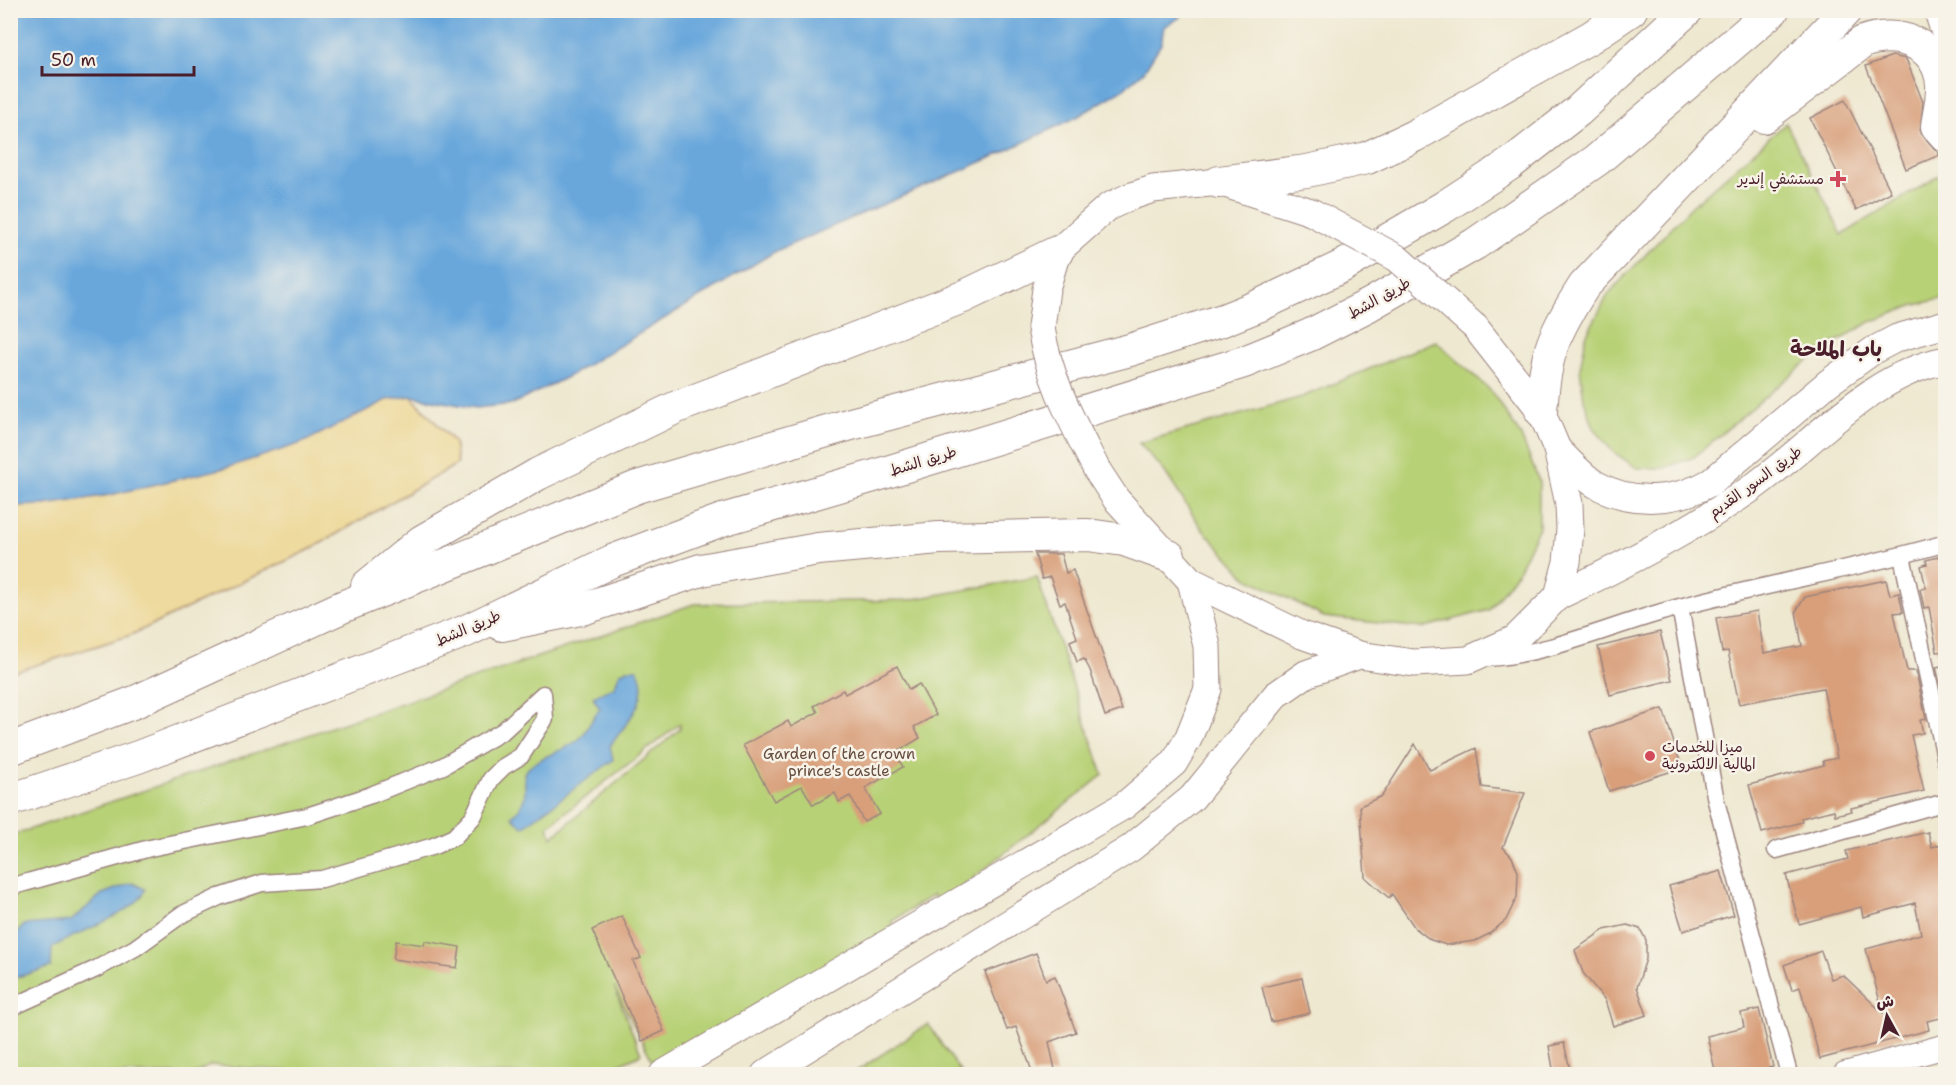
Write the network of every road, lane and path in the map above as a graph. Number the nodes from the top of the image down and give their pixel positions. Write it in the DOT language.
graph roads {
  1 [pos="1631,10"];
  2 [pos="1687,10"];
  3 [pos="1773,10"];
  4 [pos="1846,10"];
  5 [pos="1940,10"];
  6 [pos="1946,28"];
  7 [pos="1730,131"];
  8 [pos="1946,136"];
  9 [pos="1219,182"];
  10 [pos="1057,252"];
  11 [pos="1946,324"];
  12 [pos="1946,360"];
  13 [pos="1541,411"];
  14 [pos="1557,450"];
  15 [pos="1946,543"];
  16 [pos="1169,556"];
  17 [pos="1902,556"];
  18 [pos="1191,581"];
  19 [pos="1558,596"];
  20 [pos="342,607"];
  21 [pos="1680,607"];
  22 [pos="466,631"];
  23 [pos="1359,655"];
  24 [pos="1468,660"];
  25 [pos="10,749"];
  26 [pos="1945,759"];
  27 [pos="10,800"];
  28 [pos="1946,802"];
  29 [pos="1776,850"];
  30 [pos="10,887"];
  31 [pos="10,1008"];
  32 [pos="1946,1046"];
  33 [pos="663,1074"];
  34 [pos="765,1074"];
  35 [pos="1789,1074"];
  36 [pos="1845,1074"];
  1 -- 9 [label="highway"];
  2 -- 20 [label="highway"];
  3 -- 22 [label="highway, طريق الشط"];
  4 -- 7 [label="highway"];
  5 -- 6 [label="highway"];
  7 -- 8 [label="highway"];
  7 -- 13 [label="highway"];
  9 -- 10 [label="main road"];
  9 -- 13 [label="main road, bridge"];
  10 -- 16 [label="main road, bridge"];
  10 -- 20 [label="highway"];
  11 -- 14 [label="main road"];
  12 -- 19 [label="main road, طريق السور القديم"];
  13 -- 14 [label="main road"];
  14 -- 19 [label="main road"];
  15 -- 17 [label="street"];
  16 -- 18 [label="main road"];
  16 -- 22 [label="highway"];
  17 -- 21 [label="street"];
  17 -- 26 [label="street"];
  18 -- 23 [label="main road"];
  18 -- 33 [label="main road"];
  19 -- 24 [label="main road"];
  20 -- 25 [label="highway"];
  21 -- 24 [label="street"];
  21 -- 35 [label="street"];
  22 -- 27 [label="highway, طريق الشط"];
  23 -- 24 [label="main road"];
  23 -- 34 [label="main road"];
  28 -- 29 [label="street"];
  30 -- 31 [label="street"];
  32 -- 36 [label="street"];
}
